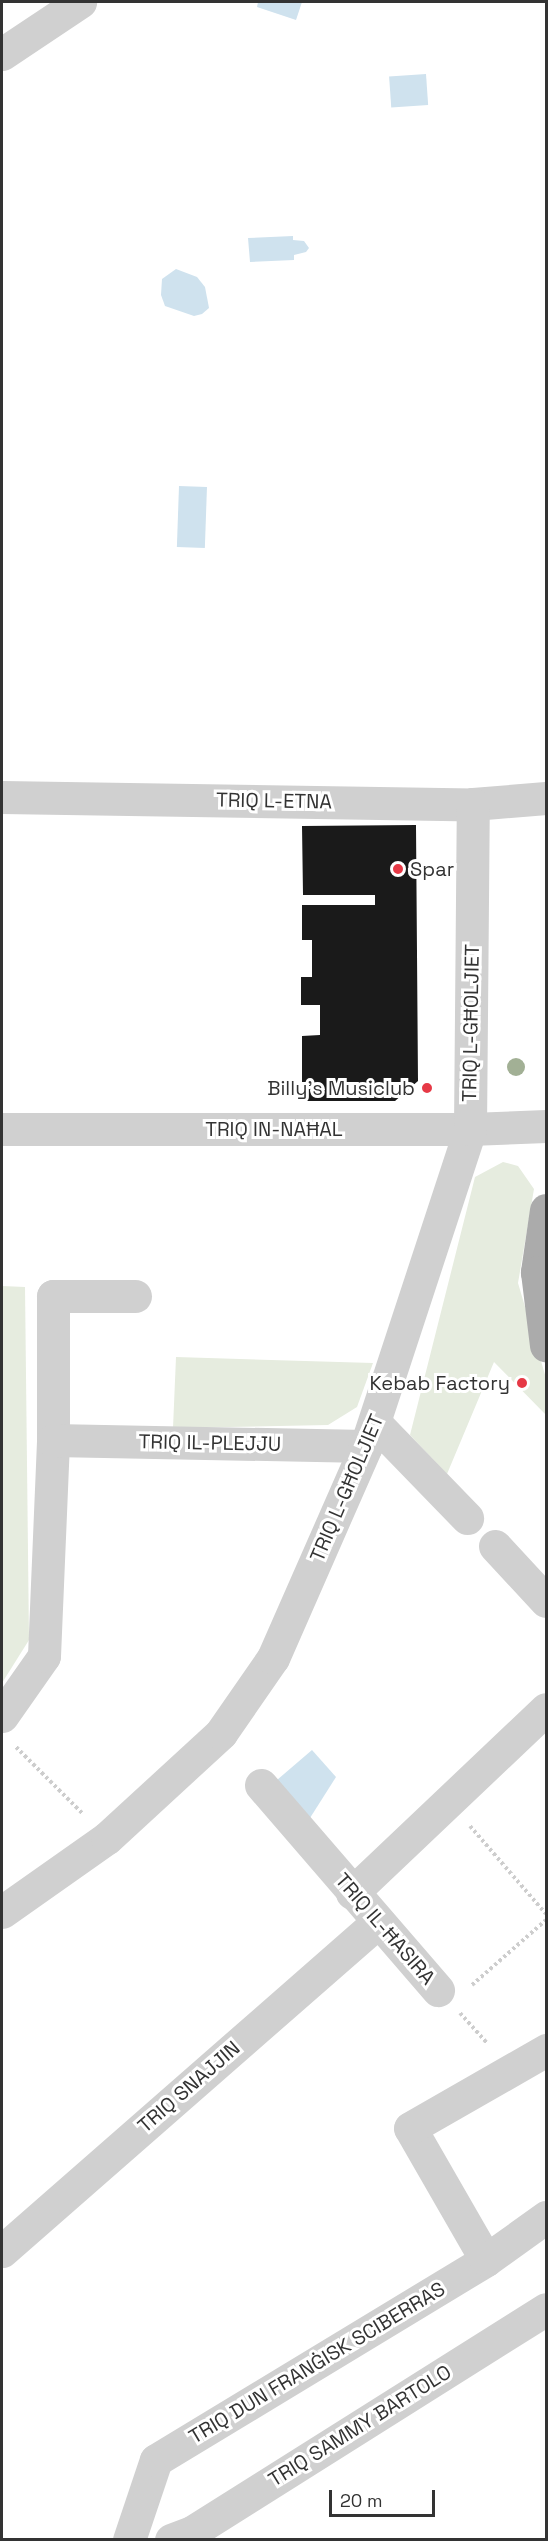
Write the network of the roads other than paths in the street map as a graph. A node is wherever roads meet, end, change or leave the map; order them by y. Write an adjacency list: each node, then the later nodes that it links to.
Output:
1 (80, 2): 2 (street)
2 (2, 54)
3 (2, 797): 5 (street, TRIQ L-ETNA)
4 (546, 798): 5 (street, TRIQ L-ETNA)
5 (473, 804): 8 (street, TRIQ L-GĦOLJIET)
6 (546, 1126): 8 (street, TRIQ IN-NAĦAL)
7 (2, 1129): 8 (street, TRIQ IN-NAĦAL)
8 (470, 1129): 12 (street, TRIQ L-GĦOLJIET)
9 (546, 1210): 11 (main road)
10 (135, 1296): 13 (street)
11 (546, 1345)
12 (371, 1435): 13 (street, TRIQ IL-PLEJJU); 14 (street); 21 (street, TRIQ L-GĦOLJIET)
13 (53, 1440): 18 (street)
14 (466, 1518)
15 (495, 1546): 16 (street)
16 (546, 1600)
17 (546, 1709): 20 (street)
18 (6, 1728)
19 (261, 1785): 20 (street, TRIQ IL-ĦASIRA)
20 (352, 1893): 22 (street, TRIQ IL-ĦASIRA)
21 (2, 1912)
22 (377, 1923): 23 (street, TRIQ IL-ĦASIRA); 26 (street, TRIQ SNAJJIN)
23 (451, 1991)
24 (546, 2050): 27 (street)
25 (546, 2217): 27 (street, TRIQ DUN FRANĠISK SCIBERRAS)
26 (2, 2251)
27 (486, 2260): 29 (street, TRIQ DUN FRANĠISK SCIBERRAS)
28 (546, 2309): 30 (street, TRIQ SAMMY BARTOLO)
29 (129, 2540)
30 (171, 2540)

